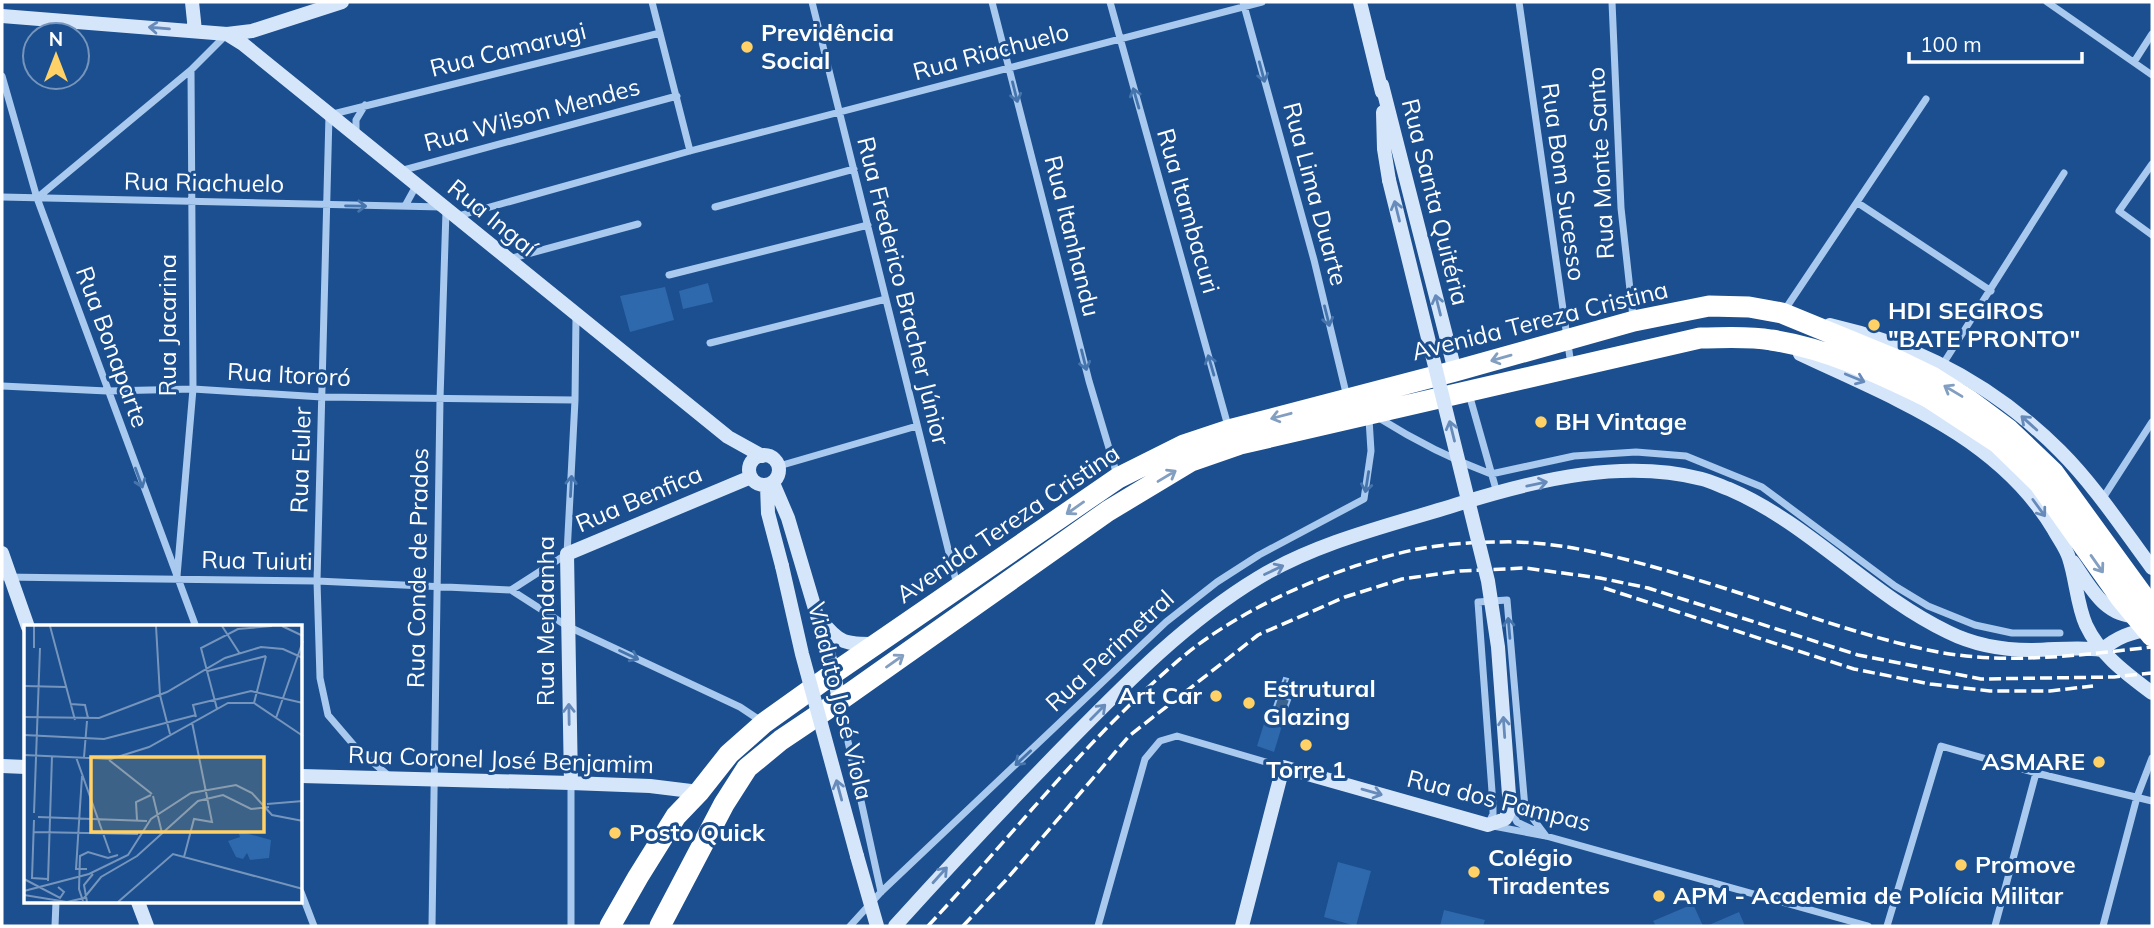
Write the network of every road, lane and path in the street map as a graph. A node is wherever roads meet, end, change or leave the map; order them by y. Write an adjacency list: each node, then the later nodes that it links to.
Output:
1 (192, 2): 14 (street)
2 (342, 2): 16 (street)
3 (652, 2): 15 (street)
4 (812, 2): 28 (street, Rua Frederico Bracher Júnior)
5 (992, 2): 20 (street, Rua Itanhandu)
6 (1110, 2): 18 (street, Rua Itambacuri)
7 (1262, 2): 12 (street, Rua Riachuelo)
8 (1360, 2): 24 (street, Rua Santa Quitéria)
9 (1519, 2): 55 (street, Rua Bom Sucesso)
10 (1612, 2): 54 (street, Rua Monte Santo)
11 (2047, 2): 19 (street)
12 (1243, 4): 18 (street, Rua Riachuelo); 66 (street, Rua Lima Duarte, one-way to 66)
13 (2, 16): 14 (street, one-way to 13)
14 (195, 31): 16 (street)
15 (660, 33): 25 (street); 27 (street, Rua Camarugi)
16 (227, 34): 21 (street); 29 (street, Rua Ingaí)
17 (2152, 34): 19 (street)
18 (1120, 38): 20 (street, Rua Riachuelo); 72 (street, Rua Itambacuri, one-way to 18)
19 (2134, 62): 22 (street)
20 (1009, 67): 28 (street, Rua Riachuelo); 78 (street, Rua Itanhandu, one-way to 78)
21 (191, 70): 38 (street); 39 (street, Rua Jacarina)
22 (2152, 75)
23 (2, 76): 38 (street, Rua Bonaparte)
24 (1382, 85): 60 (street, Rua Santa Quitéria, one-way to 24); 121 (street, Rua Santa Quitéria, one-way to 24, bridge)
25 (677, 96): 31 (street); 34 (street, Rua Wilson Mendes)
26 (1926, 99): 40 (street)
27 (366, 105): 29 (street, Rua Camarugi); 30 (street)
28 (838, 112): 31 (street, Rua Riachuelo); 33 (street, Rua Frederico Bracher Júnior)
29 (329, 115): 30 (street, Rua Ingaí); 41 (street, Rua Euler)
30 (358, 137): 34 (street, Rua Ingaí)
31 (690, 151): 44 (street)
32 (2152, 164): 47 (street)
33 (854, 169): 43 (street); 46 (street, Rua Frederico Bracher Júnior)
34 (399, 172): 36 (street, Rua Ingaí)
35 (2064, 173): 50 (street)
36 (416, 186): 42 (street); 44 (street, Rua Ingaí)
37 (2, 197): 38 (street, Rua Riachuelo)
38 (37, 198): 39 (street, Rua Riachuelo); 64 (street, Rua Bonaparte)
39 (190, 203): 41 (street, Rua Riachuelo); 62 (street, Rua Jacarina)
40 (1858, 203): 50 (street); 52 (street)
41 (326, 205): 42 (street, Rua Riachuelo, one-way to 42); 65 (street, Rua Euler)
42 (405, 206): 44 (street, Rua Riachuelo)
43 (715, 207)
44 (448, 212): 48 (street, Rua Ingaí); 67 (street, Rua Conde de Prados)
45 (638, 224): 48 (street)
46 (868, 225): 49 (street); 51 (street, Rua Frederico Bracher Júnior)
47 (2152, 235)
48 (515, 258): 53 (street, Rua Ingaí)
49 (669, 275)
50 (1990, 290): 58 (street)
51 (886, 299): 57 (street); 71 (street, Rua Frederico Bracher Júnior)
52 (1782, 313): 54 (highway, Avenida Tereza Cristina); 58 (street, Avenida Tereza Cristina); 94 (highway, Avenida Tereza Cristina, one-way to 52)
53 (576, 315): 68 (street, Rua Mendanha); 73 (street, Rua Ingaí)
54 (1633, 321): 55 (highway, Avenida Tereza Cristina)
55 (1566, 340): 59 (street, Rua Bom Sucesso); 60 (highway, Avenida Tereza Cristina, one-way to 60)
56 (1770, 340): 59 (highway, Avenida Tereza Cristina); 86 (street, Avenida Tereza Cristina, one-way to 86); 102 (highway, Avenida Tereza Cristina, one-way to 102, bridge)
57 (710, 343)
58 (1943, 364): 81 (street, Avenida Tereza Cristina, one-way to 58)
59 (1571, 366): 63 (highway, Avenida Tereza Cristina)
60 (1455, 371): 66 (highway, Avenida Tereza Cristina)
61 (2, 386): 64 (street, Rua Itororó)
62 (193, 389): 64 (street, Rua Itororó); 65 (street, Rua Itororó); 89 (street, Rua Jacarina)
63 (1468, 390): 69 (highway, Avenida Tereza Cristina); 77 (street)
64 (107, 391): 89 (street, Rua Bonaparte, one-way to 89)
65 (322, 397): 67 (street, Rua Itororó); 90 (street, Rua Euler)
66 (1347, 398): 72 (highway, Avenida Tereza Cristina, one-way to 72)
67 (440, 399): 68 (street, Rua Itororó); 91 (street, Rua Conde de Prados)
68 (575, 400): 85 (street, Rua Mendanha, one-way to 68)
69 (1370, 414): 77 (street); 107 (highway, Avenida Tereza Cristina, one-way to 69); 125 (street, Rua Perimetral, one-way to 125)
70 (2152, 422): 81 (street)
71 (917, 426): 75 (street); 93 (street, Rua Frederico Bracher Júnior)
72 (1229, 430): 78 (highway, Avenida Tereza Cristina)
73 (728, 437): 74 (street, Rua Ingaí); 76 (street, Rua Ingaí)
74 (762, 456): 75 (street); 76 (street)
75 (779, 466): 79 (street)
76 (751, 472): 79 (street); 85 (street, Rua Benfica)
77 (1491, 474): 80 (street); 101 (street)
78 (1118, 478): 93 (highway, Avenida Tereza Cristina, one-way to 93)
79 (770, 484): 95 (street); 125 (street, Viaduto José Viola, one-way to 79, bridge)
80 (1497, 493): 104 (street, one-way to 104); 137 (street, one-way to 80)
81 (2101, 501): 82 (street, Avenida Tereza Cristina)
82 (2124, 531): 84 (street); 87 (street, Avenida Tereza Cristina)
83 (2, 553): 88 (street)
84 (2152, 553)
85 (567, 554): 92 (street, Rua Benfica); 99 (street, Rua Mendanha)
86 (2068, 555): 96 (street); 104 (street, Avenida Tereza Cristina)
87 (2152, 568)
88 (6, 577): 89 (street, Rua Tuiuti); 97 (street)
89 (177, 579): 90 (street, Rua Tuiuti); 98 (street, Rua Bonaparte)
90 (317, 581): 91 (street, Rua Tuiuti); 115 (street, Rua Euler)
91 (437, 585): 92 (street, Rua Tuiuti); 116 (street, Rua Conde de Prados)
92 (511, 590): 99 (street)
93 (958, 590): 103 (highway, Avenida Tereza Cristina)
94 (2152, 608)
95 (816, 614): 103 (street); 105 (street)
96 (2152, 614)
97 (27, 625)
98 (195, 625)
99 (567, 626): 108 (street, one-way to 108); 117 (street, Rua Mendanha, one-way to 99)
100 (2152, 628): 104 (street)
101 (2060, 633)
102 (2152, 636)
103 (876, 644): 105 (highway, Avenida Tereza Cristina)
104 (2102, 650): 106 (street, Avenida Tereza Cristina)
105 (834, 673): 107 (street); 108 (highway, Avenida Tereza Cristina)
106 (2152, 693)
107 (839, 701): 125 (street); 134 (highway, Avenida Tereza Cristina)
108 (764, 723): 118 (highway, Avenida Tereza Cristina)
109 (2152, 758): 119 (street)
110 (2, 766): 111 (street)
111 (24, 767)
112 (1283, 767): 122 (street, Rua dos Pampas, one-way to 122); 138 (street, Rua dos Pampas); 139 (street)
113 (2036, 773): 119 (street); 141 (street); 142 (street)
114 (303, 776): 115 (street, Rua Coronel José Benjamim)
115 (392, 778): 116 (street, Rua Coronel José Benjamim)
116 (433, 780): 117 (street, Rua Coronel José Benjamim); 131 (street, Rua Conde de Prados)
117 (571, 783): 118 (street, Rua Coronel José Benjamim); 132 (street, Rua Mendanha)
118 (699, 792): 133 (highway, Avenida Tereza Cristina)
119 (2137, 797): 120 (street); 143 (street)
120 (2152, 801)
121 (1509, 802): 122 (street); 123 (street)
122 (1488, 825): 123 (street, Rua dos Pampas); 123 (street, one-way to 122)
123 (1546, 836): 140 (street, Rua dos Pampas)
124 (303, 897): 130 (street)
125 (876, 897): 135 (street, Rua Perimetral); 136 (street, Viaduto José Viola)
126 (56, 904): 128 (street)
127 (139, 904): 129 (street)
128 (55, 926)
129 (147, 926)
130 (314, 926)
131 (432, 926)
132 (571, 926)
133 (610, 926)
134 (660, 926)
135 (849, 926)
136 (877, 926)
137 (895, 926)
138 (1098, 926)
139 (1242, 926)
140 (1868, 926)
141 (1887, 926)
142 (1994, 926)
143 (2103, 926)

